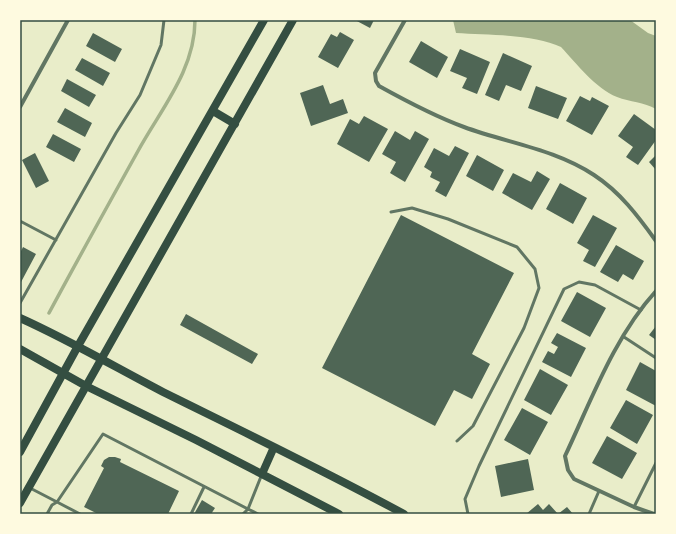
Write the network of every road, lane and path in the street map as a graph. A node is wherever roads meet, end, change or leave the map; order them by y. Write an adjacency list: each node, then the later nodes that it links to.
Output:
1 (68, 20): 6 (street)
2 (164, 20): 11 (lane)
3 (264, 20): 7 (main road)
4 (293, 20): 8 (main road)
5 (405, 20): 12 (street)
6 (20, 107)
7 (213, 111): 8 (main road); 18 (main road)
8 (235, 124): 20 (main road)
9 (391, 212): 24 (lane)
10 (20, 221): 11 (lane)
11 (56, 240): 14 (lane)
12 (656, 241)
13 (656, 291): 15 (street)
14 (20, 303)
15 (642, 310): 17 (street); 43 (lane)
16 (20, 318): 18 (main road)
17 (624, 337): 21 (lane); 31 (street)
18 (78, 346): 20 (main road); 22 (main road)
19 (20, 349): 22 (main road)
20 (101, 358): 23 (main road); 25 (main road)
21 (656, 358)
22 (64, 372): 23 (main road); 26 (main road)
23 (86, 386): 28 (main road); 30 (main road)
24 (457, 441)
25 (274, 447): 28 (main road); 42 (main road)
26 (20, 452)
27 (656, 463): 34 (lane)
28 (262, 474): 35 (lane); 41 (main road)
29 (204, 486): 32 (lane); 35 (lane); 38 (lane)
30 (28, 488): 32 (lane); 33 (main road)
31 (599, 491): 34 (street); 44 (lane)
32 (57, 502): 36 (lane); 37 (lane)
33 (20, 503)
34 (634, 508): 45 (street)
35 (248, 509): 39 (lane); 40 (lane)
36 (47, 514)
37 (80, 514)
38 (190, 514)
39 (243, 514)
40 (258, 514)
41 (339, 514)
42 (404, 514)
43 (468, 514)
44 (589, 514)
45 (654, 514)

